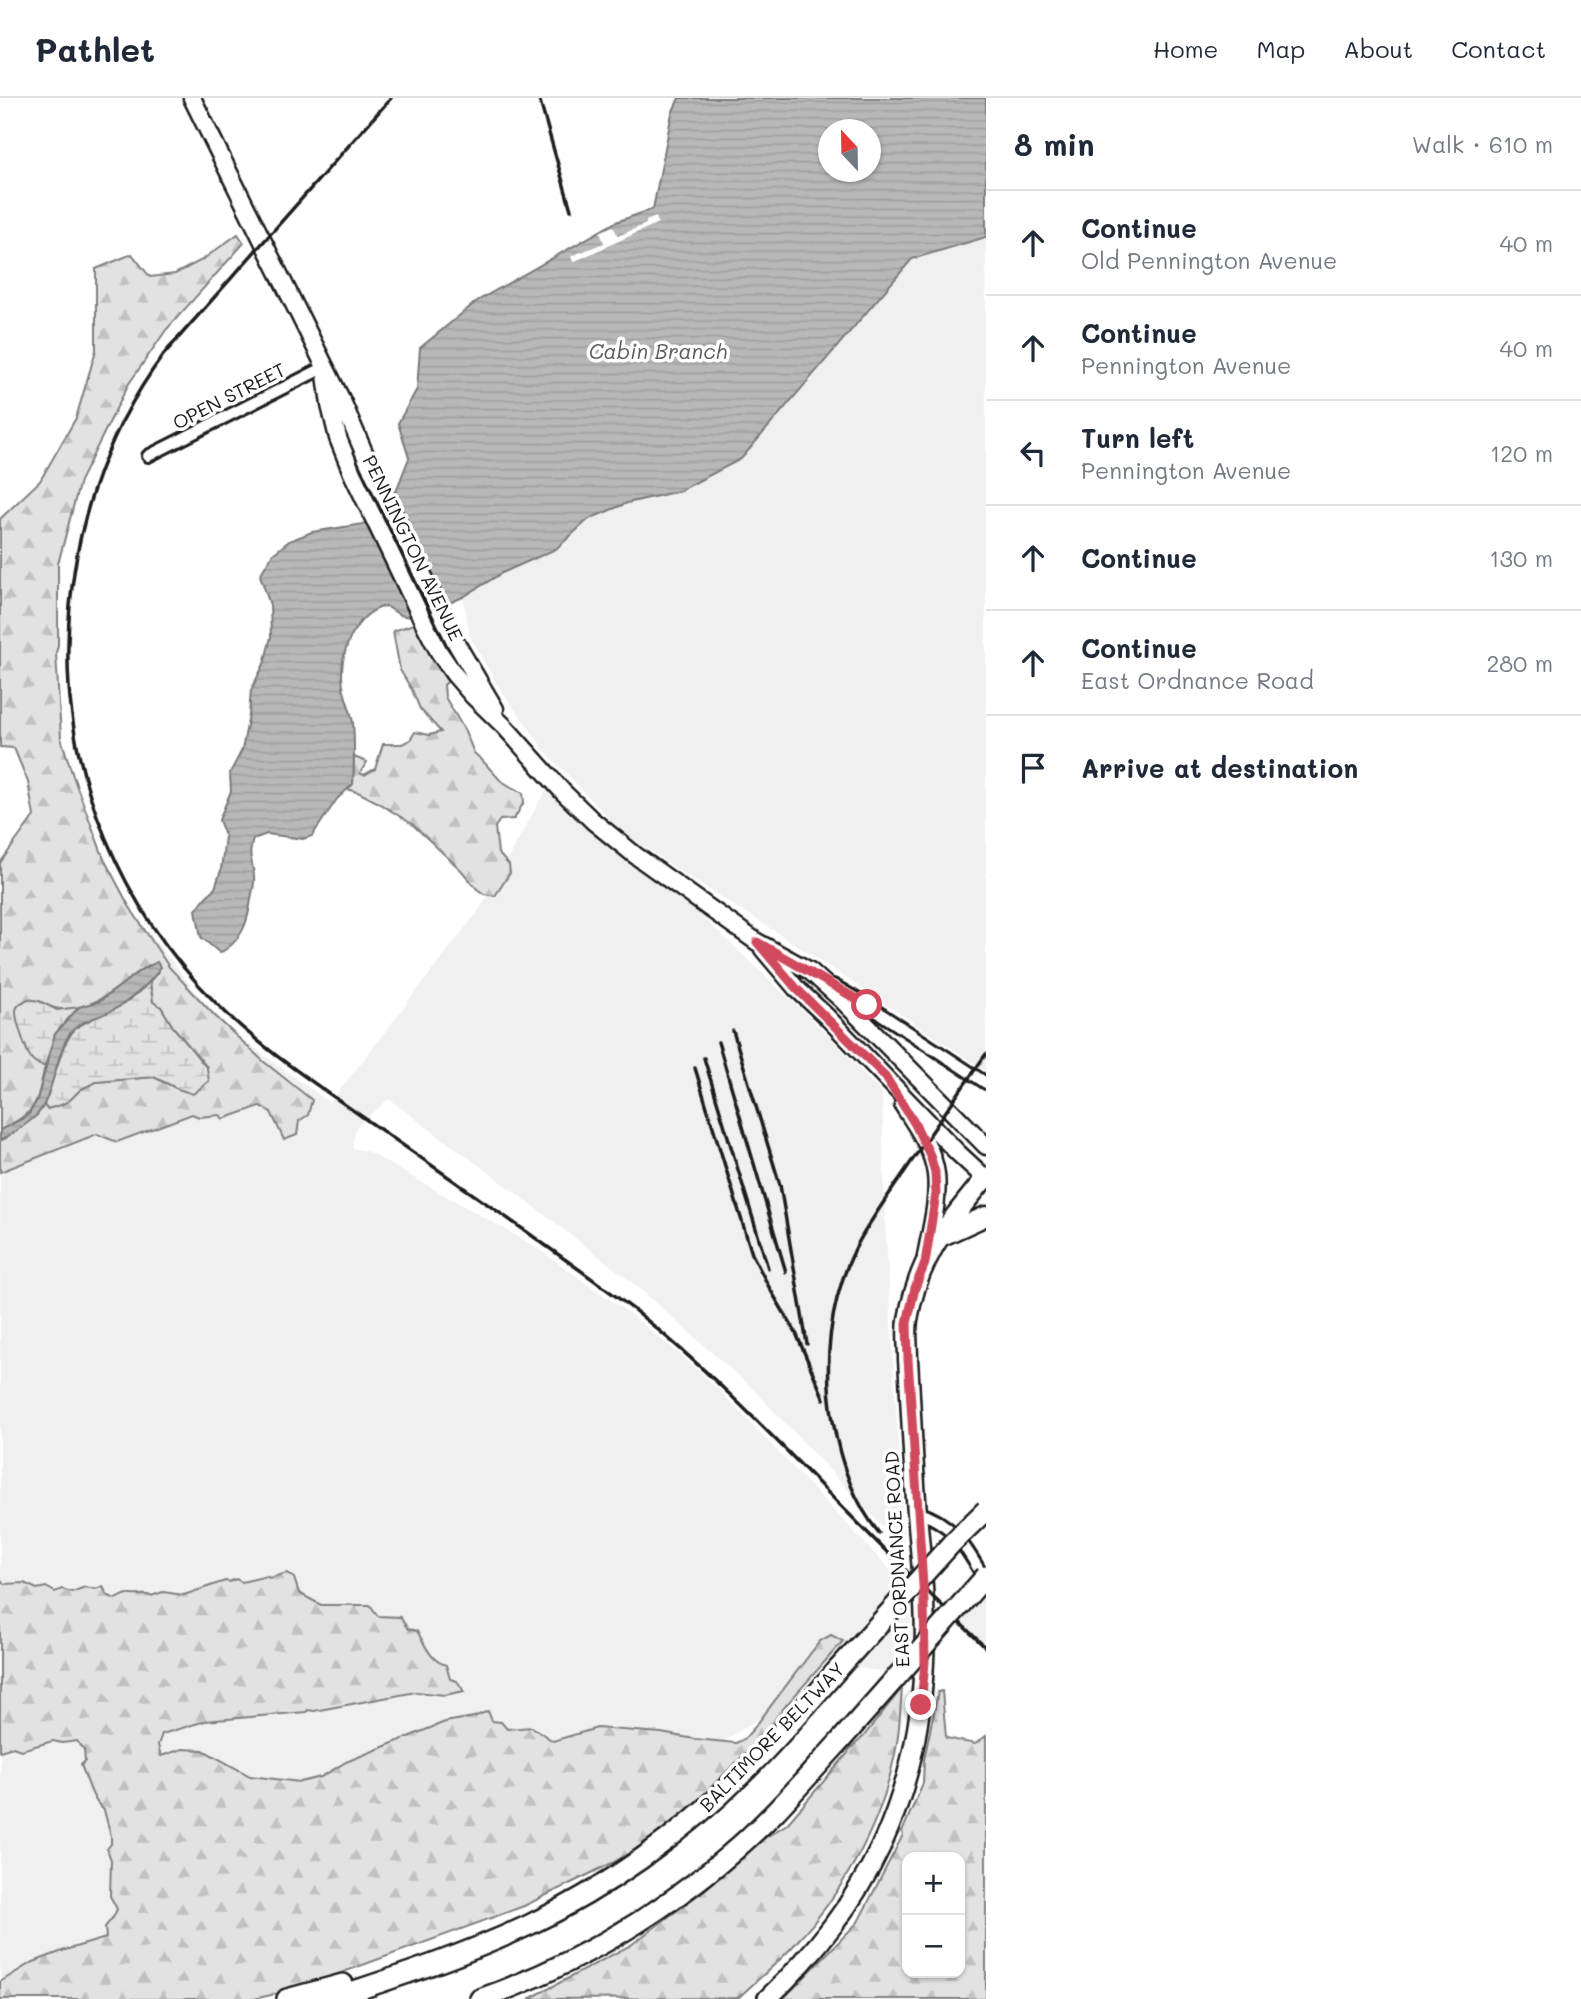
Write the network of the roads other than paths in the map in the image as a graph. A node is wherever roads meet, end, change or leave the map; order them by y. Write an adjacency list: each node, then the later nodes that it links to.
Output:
1 (192, 98): 2 (main road, PENNINGTON AVENUE)
2 (325, 367): 3 (street, OPEN STREET); 4 (main road, PENNINGTON AVENUE); 4 (main road, PENNINGTON AVENUE)
3 (148, 456)
4 (505, 727): 5 (main road, PENNINGTON AVENUE)
5 (757, 942): 6 (main road, PENNINGTON AVENUE); 7 (main road, PENNINGTON AVENUE)
6 (810, 971): 8 (street); 9 (main road, PENNINGTON AVENUE)
7 (885, 1076): 10 (main road, PENNINGTON AVENUE); 13 (main road)
8 (986, 1083)
9 (986, 1146)
10 (986, 1178): 12 (main road, EAST ORDNANCE ROAD)
11 (986, 1216): 12 (main road)
12 (937, 1239): 13 (main road, EAST ORDNANCE ROAD)
13 (925, 1263): 15 (main road, EAST ORDNANCE ROAD)
14 (986, 1510): 17 (highway, BALTIMORE BELTWAY, bridge)
15 (917, 1512): 16 (street); 23 (main road, EAST ORDNANCE ROAD)
16 (986, 1578): 18 (highway, bridge)
17 (531, 1924): 19 (highway); 20 (highway, BALTIMORE BELTWAY)
18 (558, 1967): 21 (highway); 22 (highway)
19 (287, 1999)
20 (330, 1999)
21 (480, 1999)
22 (490, 1999)
23 (767, 1999)

